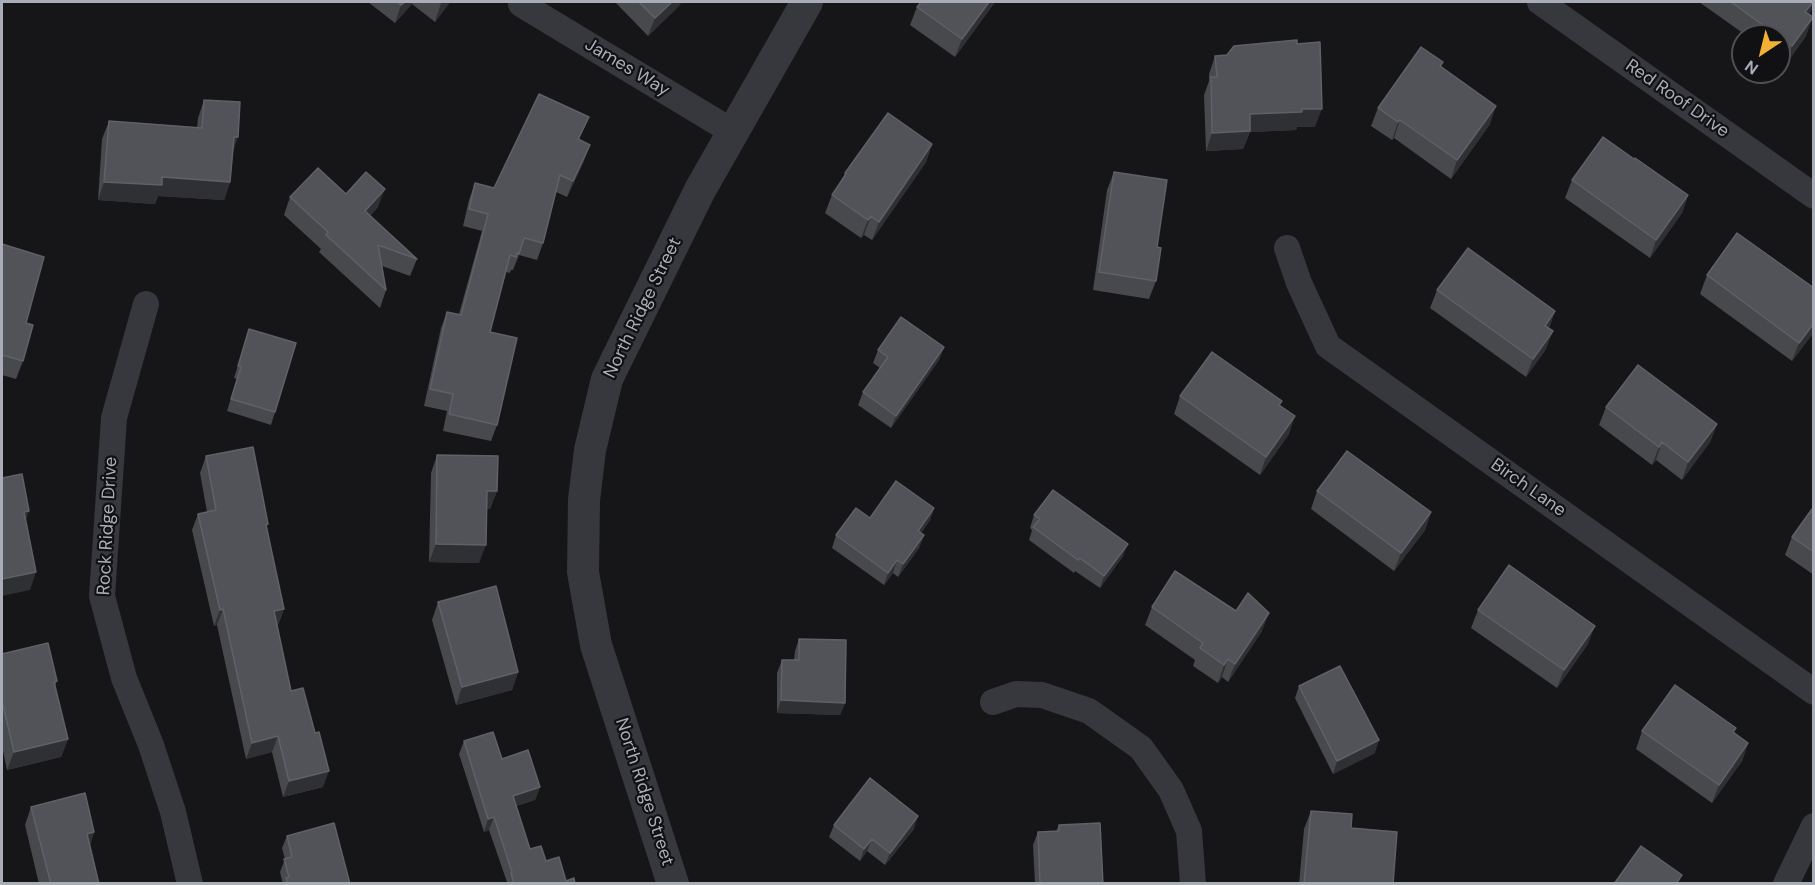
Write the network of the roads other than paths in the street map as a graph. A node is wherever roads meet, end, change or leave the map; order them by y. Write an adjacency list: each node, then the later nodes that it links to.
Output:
1 (807, 2): 4 (street, North Ridge Street)
2 (1540, 2): 5 (street, Red Roof Drive)
3 (521, 4): 4 (street, James Way)
4 (733, 132): 12 (street, North Ridge Street)
5 (1814, 196)
6 (1287, 248): 8 (street, Birch Lane)
7 (146, 304): 11 (street, Rock Ridge Drive)
8 (1814, 692)
9 (993, 702): 13 (street)
10 (1814, 826): 14 (street)
11 (190, 884)
12 (673, 884)
13 (1192, 884)
14 (1786, 884)

